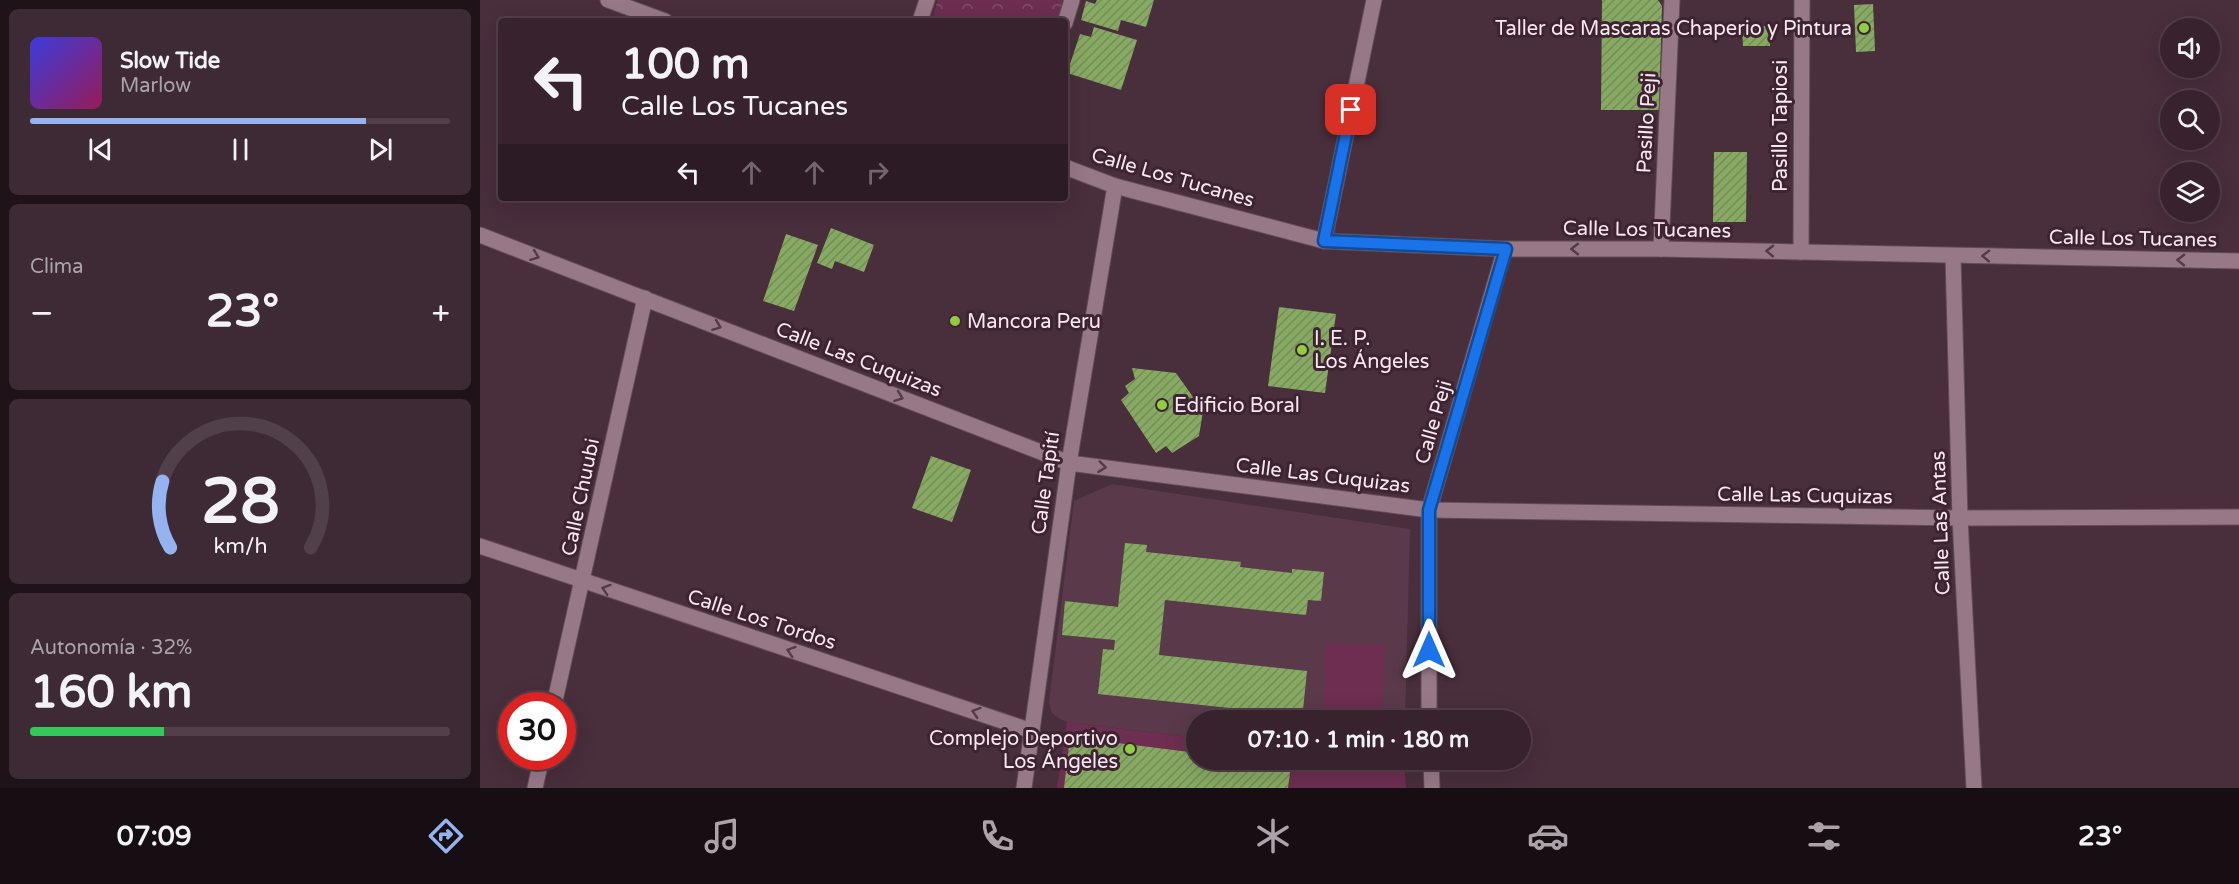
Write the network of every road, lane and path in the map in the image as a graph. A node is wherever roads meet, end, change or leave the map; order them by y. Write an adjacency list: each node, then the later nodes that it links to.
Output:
1 (608, 0): 7 (street)
2 (927, 0): 8 (street)
3 (1072, 0): 9 (street)
4 (1374, 0): 13 (street)
5 (1672, 0): 15 (street, Pasillo Peji)
6 (1802, 0): 16 (street, Pasillo Tapiosi)
7 (657, 18)
8 (921, 18)
9 (1067, 18)
10 (1068, 168): 11 (street, Calle Los Tucanes)
11 (1115, 186): 13 (street, Calle Los Tucanes); 20 (street, Calle Tapití)
12 (480, 235): 19 (street, Calle Las Cuquizas, one-way to 19)
13 (1324, 241): 14 (street, Calle Los Tucanes)
14 (1506, 249): 15 (street, Calle Los Tucanes, one-way to 14); 21 (street, Calle Peji)
15 (1661, 249): 16 (street, Calle Los Tucanes, one-way to 15)
16 (1801, 252): 17 (street, Calle Los Tucanes)
17 (1953, 256): 18 (street, Calle Los Tucanes, one-way to 17); 23 (street, Calle Las Antas)
18 (2239, 261)
19 (645, 298): 20 (street, Calle Las Cuquizas, one-way to 20); 25 (street, Calle Chuubi)
20 (1069, 463): 21 (street, Calle Las Cuquizas, one-way to 21); 28 (street, Calle Tapití)
21 (1429, 510): 23 (street, Calle Las Cuquizas); 27 (street, Calle Peji)
22 (2239, 517): 23 (street, Calle Las Cuquizas)
23 (1960, 518): 34 (street, Calle Las Antas)
24 (480, 546): 25 (street, Calle Los Tordos)
25 (583, 582): 26 (street, Calle Chuubi); 28 (street, Calle Los Tordos, one-way to 25)
26 (557, 692)
27 (1429, 710)
28 (1032, 731): 32 (street, Calle Tapití)
29 (539, 770): 31 (street)
30 (1431, 770): 33 (street)
31 (535, 788)
32 (1024, 788)
33 (1432, 788)
34 (1974, 788)

